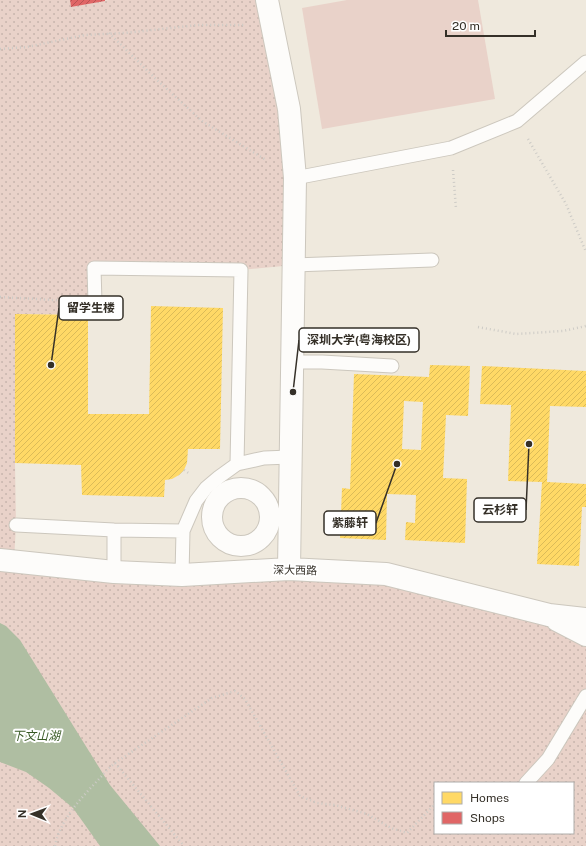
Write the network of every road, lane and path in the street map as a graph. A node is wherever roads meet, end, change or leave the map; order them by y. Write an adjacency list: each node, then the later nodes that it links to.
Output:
1 (267, 0): 2 (street)
2 (272, 25): 3 (path); 8 (street)
3 (109, 33): 4 (path); 8 (path)
4 (0, 49)
5 (586, 62): 6 (lane)
6 (517, 121): 7 (lane); 10 (path)
7 (451, 148): 8 (lane); 9 (path)
8 (295, 178): 12 (street)
9 (456, 209)
10 (586, 252)
11 (432, 260): 12 (lane)
12 (294, 265): 17 (street)
13 (0, 297): 14 (path)
14 (95, 303): 20 (lane)
15 (586, 326): 16 (path)
16 (478, 327)
17 (292, 362): 18 (lane); 19 (street)
18 (392, 366)
19 (290, 457): 20 (lane); 25 (street)
20 (237, 464): 23 (lane)
21 (16, 525): 22 (lane)
22 (114, 530): 23 (lane); 26 (lane)
23 (183, 531): 27 (lane)
24 (0, 560): 26 (street, 深大西路)
25 (288, 569): 27 (street, 深大西路); 28 (street, 深大西路)
26 (114, 572): 27 (street, 深大西路)
27 (182, 575)
28 (549, 615): 29 (street, 深大西路); 30 (street)
29 (586, 618)
30 (586, 635)
31 (586, 696): 33 (lane)
32 (115, 763): 34 (path); 35 (path); 36 (path)
33 (527, 782)
34 (434, 805)
35 (56, 846)
36 (184, 846)

